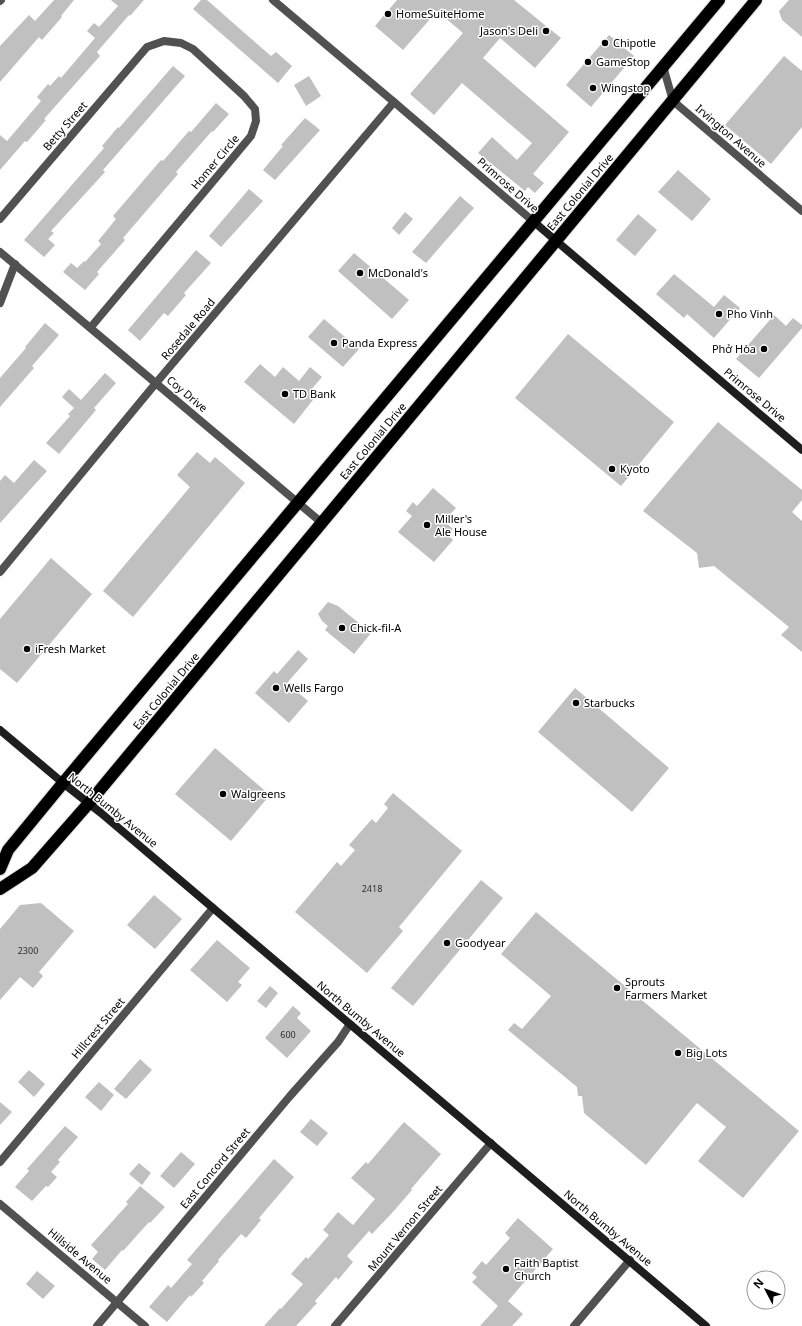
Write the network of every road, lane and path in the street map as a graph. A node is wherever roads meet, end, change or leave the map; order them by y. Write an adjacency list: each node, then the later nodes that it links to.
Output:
1 (272, 0): 7 (street, Primrose Drive)
2 (719, 0): 5 (highway, East Colonial Drive)
3 (756, 0): 6 (highway, East Colonial Drive)
4 (147, 48): 9 (street, Betty Street); 15 (street, Homer Circle)
5 (663, 66): 6 (street); 10 (highway, East Colonial Drive)
6 (673, 101): 8 (street, Irvington Avenue); 11 (highway, East Colonial Drive)
7 (394, 102): 10 (street, Primrose Drive); 16 (street, Rosedale Road)
8 (802, 211)
9 (0, 218)
10 (534, 222): 11 (street, Primrose Drive); 18 (highway, East Colonial Drive)
11 (556, 241): 17 (street, Primrose Drive); 19 (highway, East Colonial Drive)
12 (0, 252): 13 (street, Coy Drive)
13 (15, 264): 14 (street); 15 (street, Coy Drive)
14 (0, 303)
15 (91, 327): 16 (street, Coy Drive)
16 (156, 383): 18 (street, Coy Drive); 20 (street, Rosedale Road)
17 (802, 450)
18 (298, 503): 19 (street, Coy Drive); 22 (highway, East Colonial Drive)
19 (322, 523): 23 (highway, East Colonial Drive)
20 (0, 572)
21 (0, 730): 22 (street, North Bumby Avenue)
22 (63, 783): 23 (street, North Bumby Avenue); 24 (highway, East Colonial Drive)
23 (90, 803): 25 (highway, East Colonial Drive); 26 (street, North Bumby Avenue)
24 (0, 869)
25 (0, 889)
26 (213, 908): 27 (street, North Bumby Avenue); 29 (street, Hillcrest Street)
27 (350, 1024): 28 (street, North Bumby Avenue); 32 (street, East Concord Street)
28 (491, 1144): 31 (street, North Bumby Avenue); 35 (street, Mount Vernon Street)
29 (0, 1162)
30 (0, 1204): 32 (street, Hillside Avenue)
31 (630, 1260): 36 (street); 37 (street, North Bumby Avenue)
32 (117, 1302): 33 (street, East Concord Street); 34 (street, Hillside Avenue)
33 (97, 1326)
34 (145, 1326)
35 (335, 1326)
36 (574, 1326)
37 (705, 1326)

